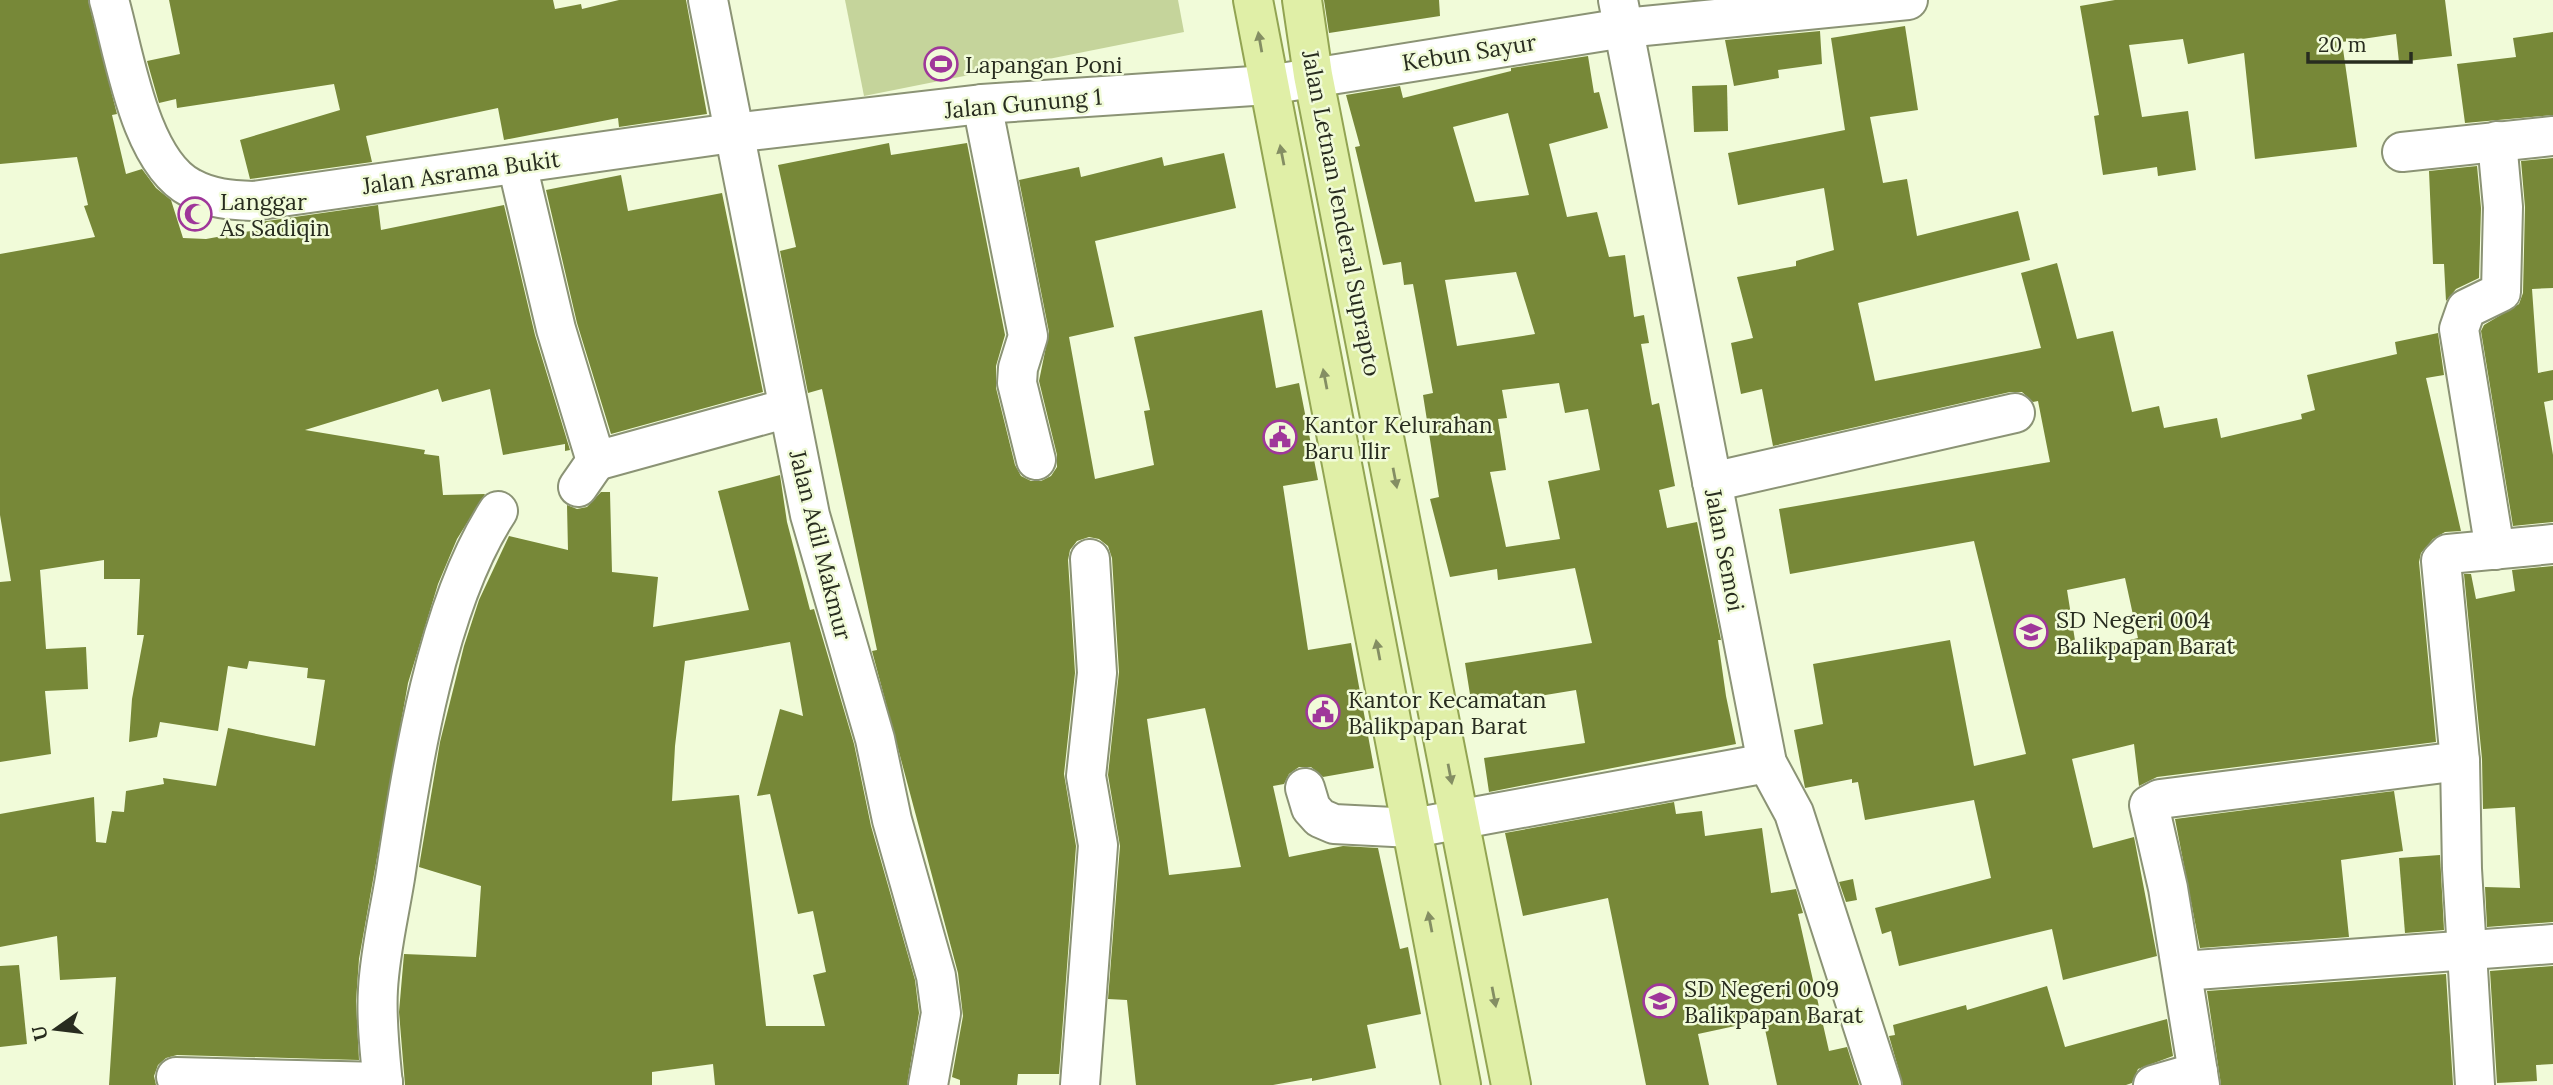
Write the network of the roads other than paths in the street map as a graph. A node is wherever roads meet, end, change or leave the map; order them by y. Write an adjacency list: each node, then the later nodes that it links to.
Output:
1 (109, 0): 14 (street, Jalan Asrama Bukit)
2 (708, 0): 10 (street, Jalan Adil Makmur)
3 (1253, 0): 8 (main road, Jalan Letnan Jenderal Suprapto, one-way to 3)
4 (1302, 0): 7 (main road, Jalan Letnan Jenderal Suprapto)
5 (1908, 0): 6 (street, Kebun Sayur)
6 (1621, 14): 7 (street, Kebun Sayur); 18 (street, Jalan Semoi)
7 (1313, 75): 8 (street, Jalan Gunung 1); 26 (main road, Jalan Letnan Jenderal Suprapto, one-way to 26)
8 (1268, 85): 9 (street, Jalan Gunung 1); 27 (main road, Jalan Letnan Jenderal Suprapto, one-way to 8)
9 (982, 104): 10 (street, Jalan Gunung 1); 17 (street)
10 (732, 133): 14 (street, Jalan Asrama Bukit); 15 (street, Jalan Adil Makmur)
11 (2553, 136): 12 (street)
12 (2497, 141): 13 (street); 21 (street)
13 (2402, 152)
14 (517, 164): 15 (street)
15 (788, 408): 34 (street, Jalan Adil Makmur)
16 (2015, 413): 18 (street)
17 (1036, 460)
18 (1712, 482): 24 (street, Jalan Semoi)
19 (498, 511): 33 (street)
20 (2553, 544): 21 (street)
21 (2495, 550): 23 (street)
22 (1090, 558): 35 (street)
23 (2460, 761): 29 (street); 30 (street)
24 (1766, 763): 26 (street); 38 (street, Jalan Semoi)
25 (1305, 788): 27 (street)
26 (1459, 821): 27 (street); 37 (main road, Jalan Letnan Jenderal Suprapto, one-way to 37)
27 (1413, 828): 36 (main road, Jalan Letnan Jenderal Suprapto, one-way to 27)
28 (2553, 944): 29 (street)
29 (2467, 950): 30 (street); 40 (street)
30 (2182, 971): 32 (street)
31 (176, 1077): 33 (street)
32 (2199, 1078): 39 (street)
33 (383, 1083)
34 (928, 1085)
35 (1080, 1085)
36 (1461, 1085)
37 (1511, 1085)
38 (1882, 1085)
39 (2153, 1085)
40 (2475, 1085)

